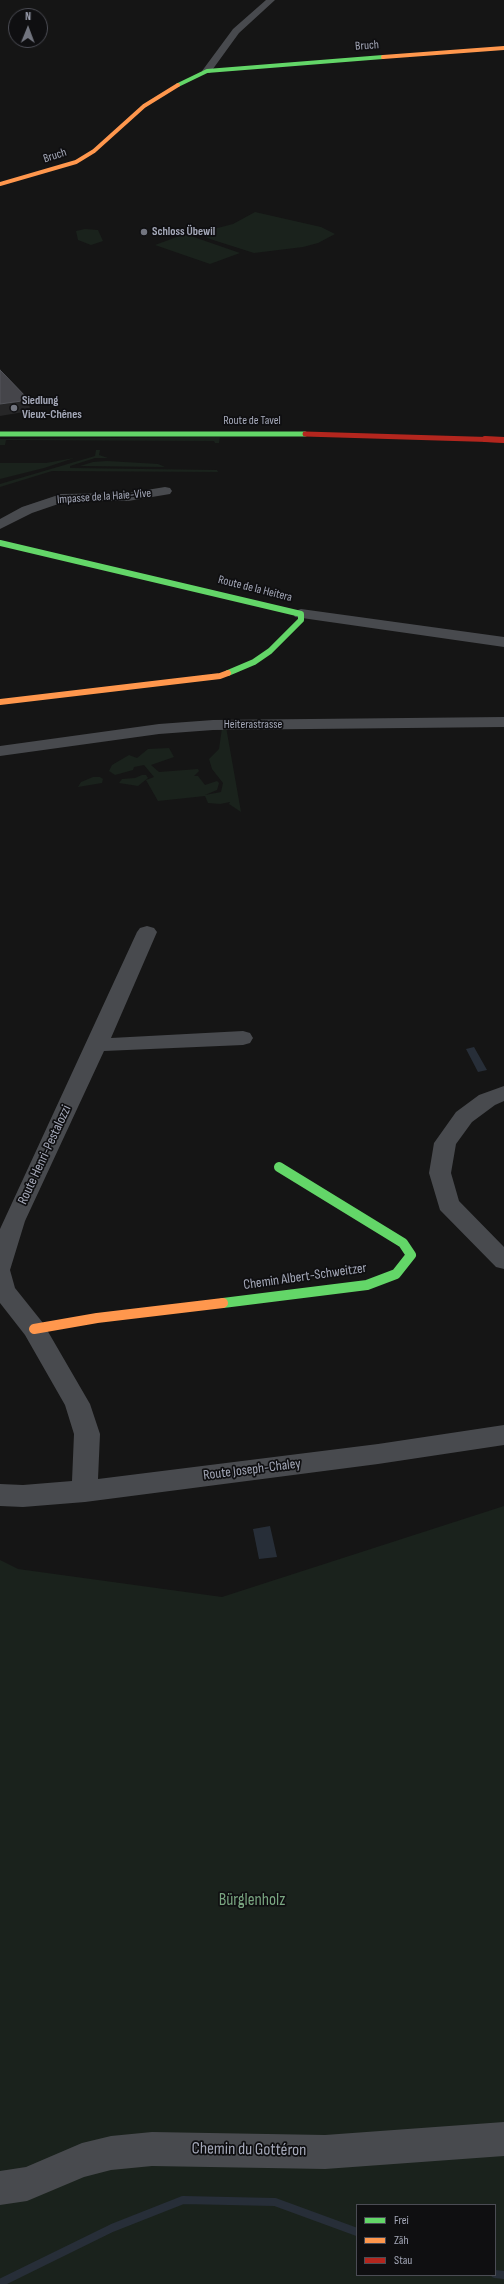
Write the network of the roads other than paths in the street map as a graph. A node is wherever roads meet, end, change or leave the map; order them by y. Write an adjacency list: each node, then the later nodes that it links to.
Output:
1 (271, 0): 3 (street)
2 (504, 48): 4 (street, Bruch)
3 (210, 68): 4 (street, Bruch); 5 (street, Bruch)
4 (233, 68)
5 (0, 184)
6 (0, 434): 7 (street, Route de Tavel)
7 (504, 440)
8 (165, 491): 9 (street, Impasse de la Haie-Vive)
9 (0, 525)
10 (0, 543): 11 (street, Route de la Heitera)
11 (301, 614): 12 (street); 13 (street, Route de la Heitera)
12 (504, 642)
13 (0, 702)
14 (504, 722): 15 (street, Heiterastrasse)
15 (2, 750)
16 (146, 932): 18 (street, Route Henri-Pestalozzi)
17 (243, 1038): 18 (street)
18 (97, 1045): 22 (street, Route Henri-Pestalozzi)
19 (504, 1093): 21 (street)
20 (279, 1167): 24 (street, Chemin Albert-Schweitzer)
21 (500, 1252)
22 (0, 1268)
23 (0, 1273): 24 (street)
24 (34, 1329): 26 (street)
25 (504, 1435): 26 (street, Route Joseph-Chaley)
26 (85, 1491): 27 (street, Route Joseph-Chaley)
27 (0, 1495)
28 (504, 2139): 29 (street, Chemin du Gottéron)
29 (0, 2188)

